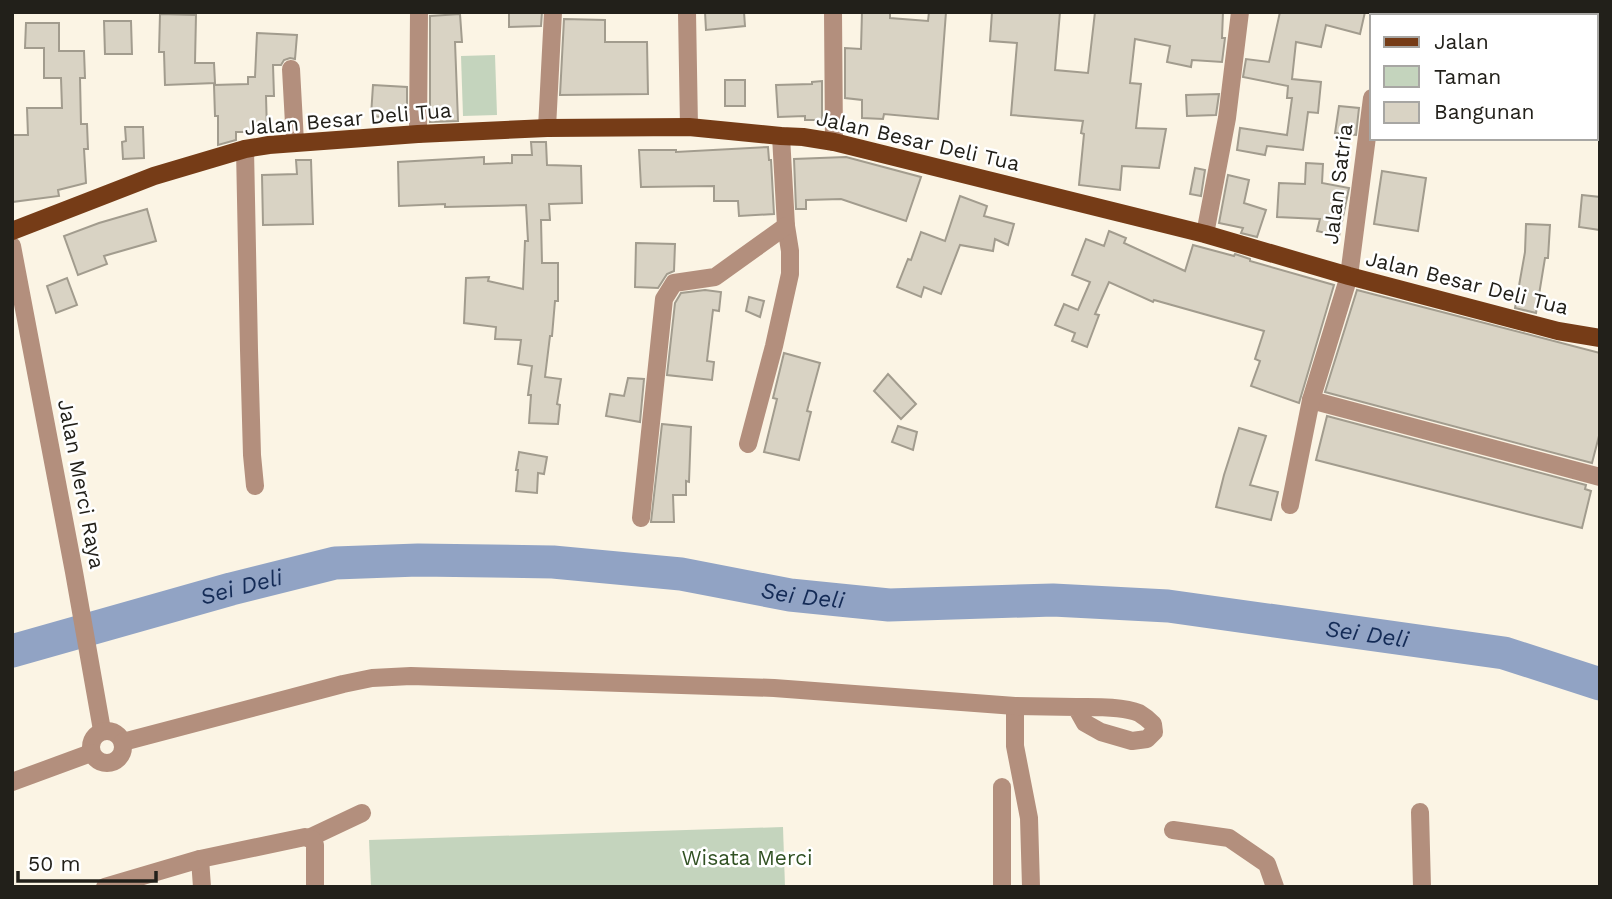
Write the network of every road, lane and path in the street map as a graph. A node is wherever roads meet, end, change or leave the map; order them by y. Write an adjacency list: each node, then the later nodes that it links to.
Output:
1 (419, 12): 10 (street)
2 (553, 12): 9 (street)
3 (687, 12): 8 (street)
4 (833, 12): 13 (street)
5 (1240, 12): 17 (street)
6 (291, 69): 12 (street)
7 (1370, 113): 19 (street, Jalan Satria)
8 (689, 127): 9 (main road, Jalan Besar Deli Tua); 11 (main road, Jalan Besar Deli Tua)
9 (547, 128): 10 (main road, Jalan Besar Deli Tua)
10 (418, 134): 12 (main road, Jalan Besar Deli Tua)
11 (781, 136): 13 (main road, Jalan Besar Deli Tua); 15 (street)
12 (295, 142): 14 (main road, Jalan Besar Deli Tua)
13 (834, 142): 17 (main road, Jalan Besar Deli Tua)
14 (245, 149): 16 (main road, Jalan Besar Deli Tua); 24 (street)
15 (786, 226): 22 (street); 26 (street)
16 (12, 231)
17 (1205, 234): 19 (main road, Jalan Besar Deli Tua)
18 (12, 246): 29 (street, Jalan Merci Raya)
19 (1349, 276): 20 (main road, Jalan Besar Deli Tua); 21 (street, Jalan Satria)
20 (1600, 338)
21 (1311, 400): 23 (street); 25 (street, Jalan Satria)
22 (748, 444)
23 (1600, 477)
24 (255, 486)
25 (1290, 505)
26 (641, 518)
27 (1015, 706): 28 (street); 30 (street); 39 (street)
28 (1076, 707)
29 (102, 730): 30 (street); 31 (street)
30 (123, 742): 31 (street)
31 (92, 753): 32 (street)
32 (12, 782)
33 (1002, 787): 38 (street)
34 (1420, 812): 47 (street)
35 (362, 813): 37 (street)
36 (1173, 830): 46 (street)
37 (309, 838): 40 (street); 43 (street)
38 (1002, 840): 39 (street); 44 (street)
39 (1030, 840): 45 (street)
40 (200, 859): 41 (street); 42 (street)
41 (105, 887)
42 (202, 887)
43 (315, 887)
44 (1002, 887)
45 (1031, 887)
46 (1275, 887)
47 (1422, 887)

